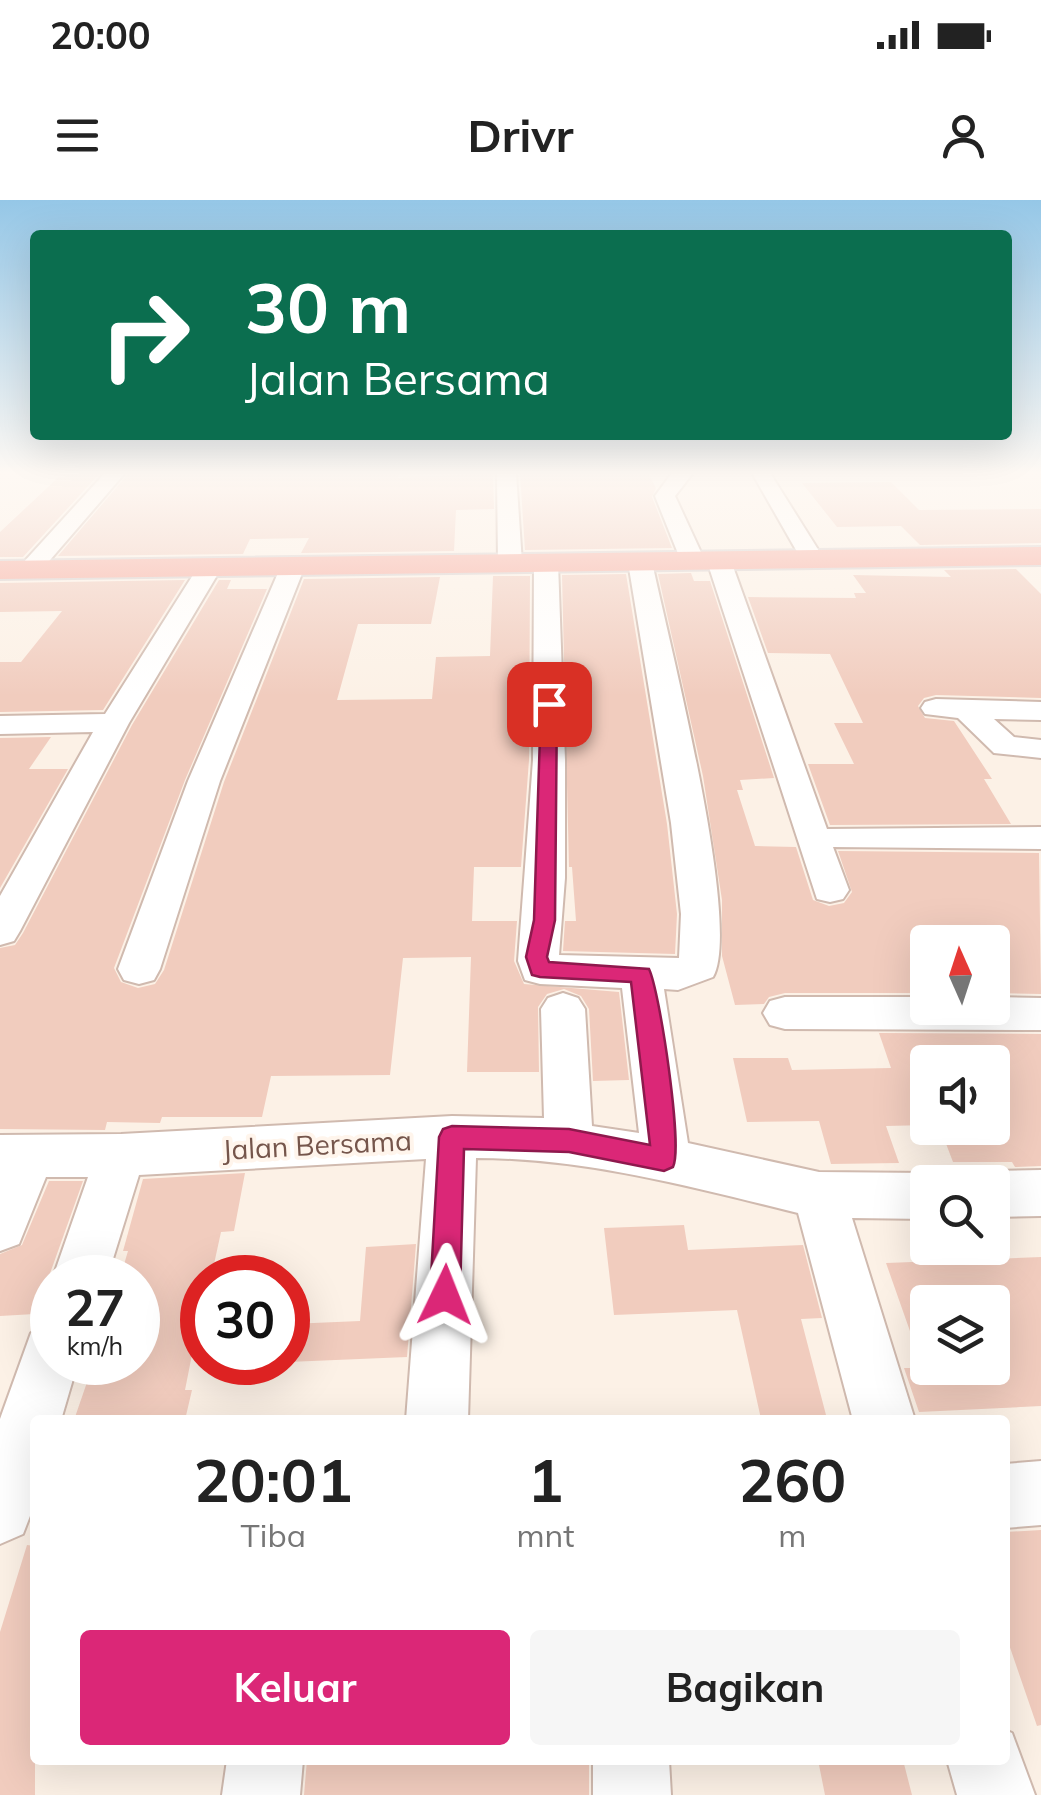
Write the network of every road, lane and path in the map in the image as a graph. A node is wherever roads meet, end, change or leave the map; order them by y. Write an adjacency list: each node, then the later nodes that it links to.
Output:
1 (38, 547): 14 (street)
2 (509, 547): 11 (street)
3 (698, 547): 7 (street)
4 (701, 547): 7 (street)
5 (805, 547): 8 (street)
6 (1041, 556): 8 (highway)
7 (706, 559): 8 (highway); 9 (highway); 21 (street)
8 (812, 559)
9 (640, 562): 10 (highway); 24 (street)
10 (546, 563): 11 (highway); 24 (street)
11 (510, 564): 12 (highway)
12 (293, 566): 13 (highway); 23 (street)
13 (210, 568): 14 (highway); 16 (street)
14 (15, 570)
15 (1041, 711): 18 (street)
16 (114, 722): 17 (street); 22 (street)
17 (0, 725)
18 (1041, 749)
19 (838, 837): 20 (street)
20 (1041, 838)
21 (830, 890)
22 (0, 931)
23 (139, 969)
24 (641, 974): 32 (street)
25 (563, 1008): 29 (street)
26 (785, 1013): 27 (street)
27 (1041, 1014)
28 (452, 1137): 29 (street, Jalan Bersama); 30 (street, Jalan Bersama); 41 (street)
29 (569, 1140): 32 (street, Jalan Bersama)
30 (122, 1155): 31 (street, Jalan Bersama); 38 (street)
31 (15, 1156): 37 (street)
32 (664, 1159): 35 (street, Jalan Bersama)
33 (1041, 1193): 34 (street)
34 (1010, 1194)
35 (819, 1195): 36 (street, Jalan Bersama); 42 (street)
36 (910, 1196)
37 (0, 1228)
38 (87, 1255)
39 (42, 1385): 40 (street)
40 (32, 1415)
41 (437, 1415)
42 (883, 1415)
43 (30, 1420): 46 (street)
44 (1041, 1493): 45 (street)
45 (1010, 1496)
46 (0, 1511)
47 (264, 1765): 50 (street)
48 (630, 1765): 51 (street)
49 (987, 1765): 52 (street)
50 (261, 1795)
51 (632, 1795)
52 (996, 1795)

